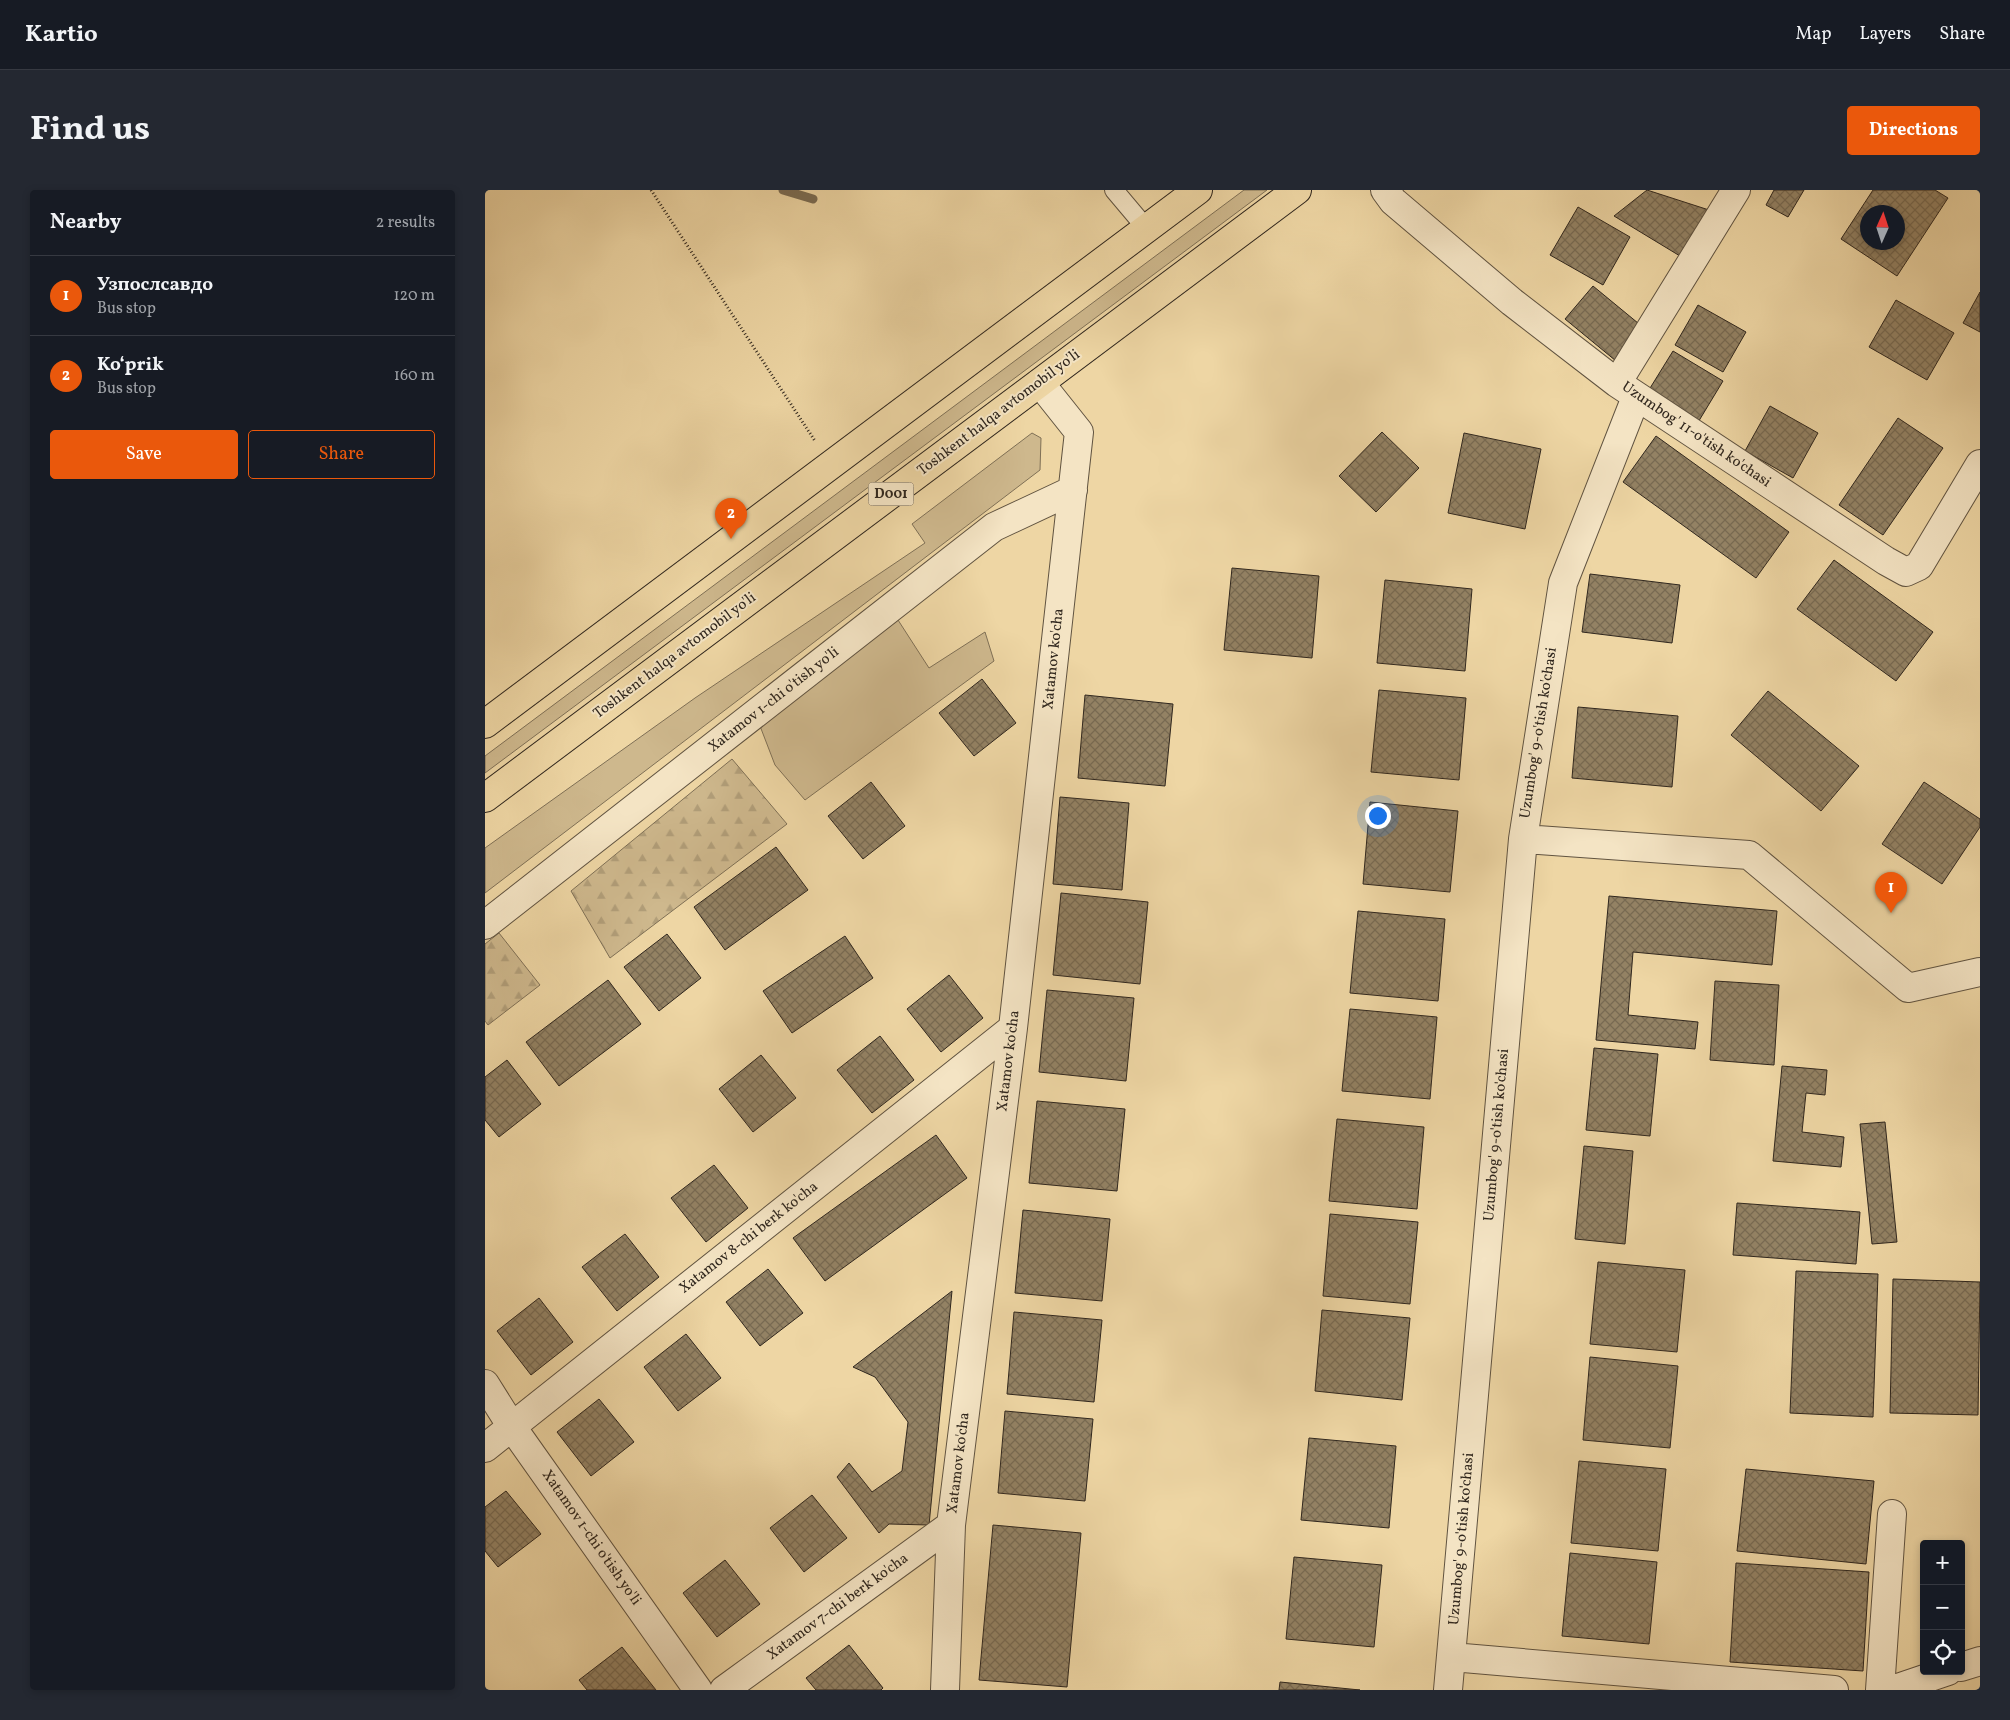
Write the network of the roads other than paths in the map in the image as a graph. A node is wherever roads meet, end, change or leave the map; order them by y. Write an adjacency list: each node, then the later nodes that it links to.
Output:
1 (1114, 190): 6 (lane)
2 (1197, 190): 6 (highway)
3 (1297, 190): 7 (highway, Toshkent halqa avtomobil yo'li / D001)
4 (1737, 190): 8 (street, Uzumbog' 9-o'tish ko'chasi)
5 (1395, 194): 8 (street, Uzumbog' 11-o'tish ko'chasi)
6 (1146, 228): 11 (highway)
7 (1040, 382): 10 (street, Xatamov ko'cha); 12 (highway, Toshkent halqa avtomobil yo'li / D001)
8 (1627, 390): 9 (street, Uzumbog' 11-o'tish ko'chasi); 13 (street, Uzumbog' 9-o'tish ko'chasi)
9 (1980, 464)
10 (1073, 490): 14 (street, Xatamov 1-chi o'tish yo'li); 16 (street, Xatamov ko'cha)
11 (485, 724)
12 (485, 798)
13 (1523, 838): 15 (street); 22 (street, Uzumbog' 9-o'tish ko'chasi)
14 (485, 925)
15 (1980, 972)
16 (1013, 1028): 18 (street, Xatamov 8-chi berk ko'cha); 21 (street, Xatamov ko'cha)
17 (485, 1384): 18 (street, Xatamov 1-chi o'tish yo'li)
18 (512, 1427): 19 (street, Xatamov 8-chi berk ko'cha); 26 (street, Xatamov 1-chi o'tish yo'li)
19 (485, 1448)
20 (1892, 1514): 31 (street)
21 (951, 1525): 27 (street, Xatamov 7-chi berk ko'cha); 28 (street, Xatamov ko'cha)
22 (1452, 1657): 29 (street, Uzumbog' 9-o'tish ko'chasi); 30 (street)
23 (1980, 1661): 24 (street)
24 (1965, 1666)
25 (1936, 1675): 32 (street)
26 (698, 1690)
27 (724, 1690)
28 (945, 1690)
29 (1448, 1690)
30 (1833, 1690)
31 (1880, 1690)
32 (1892, 1690)

